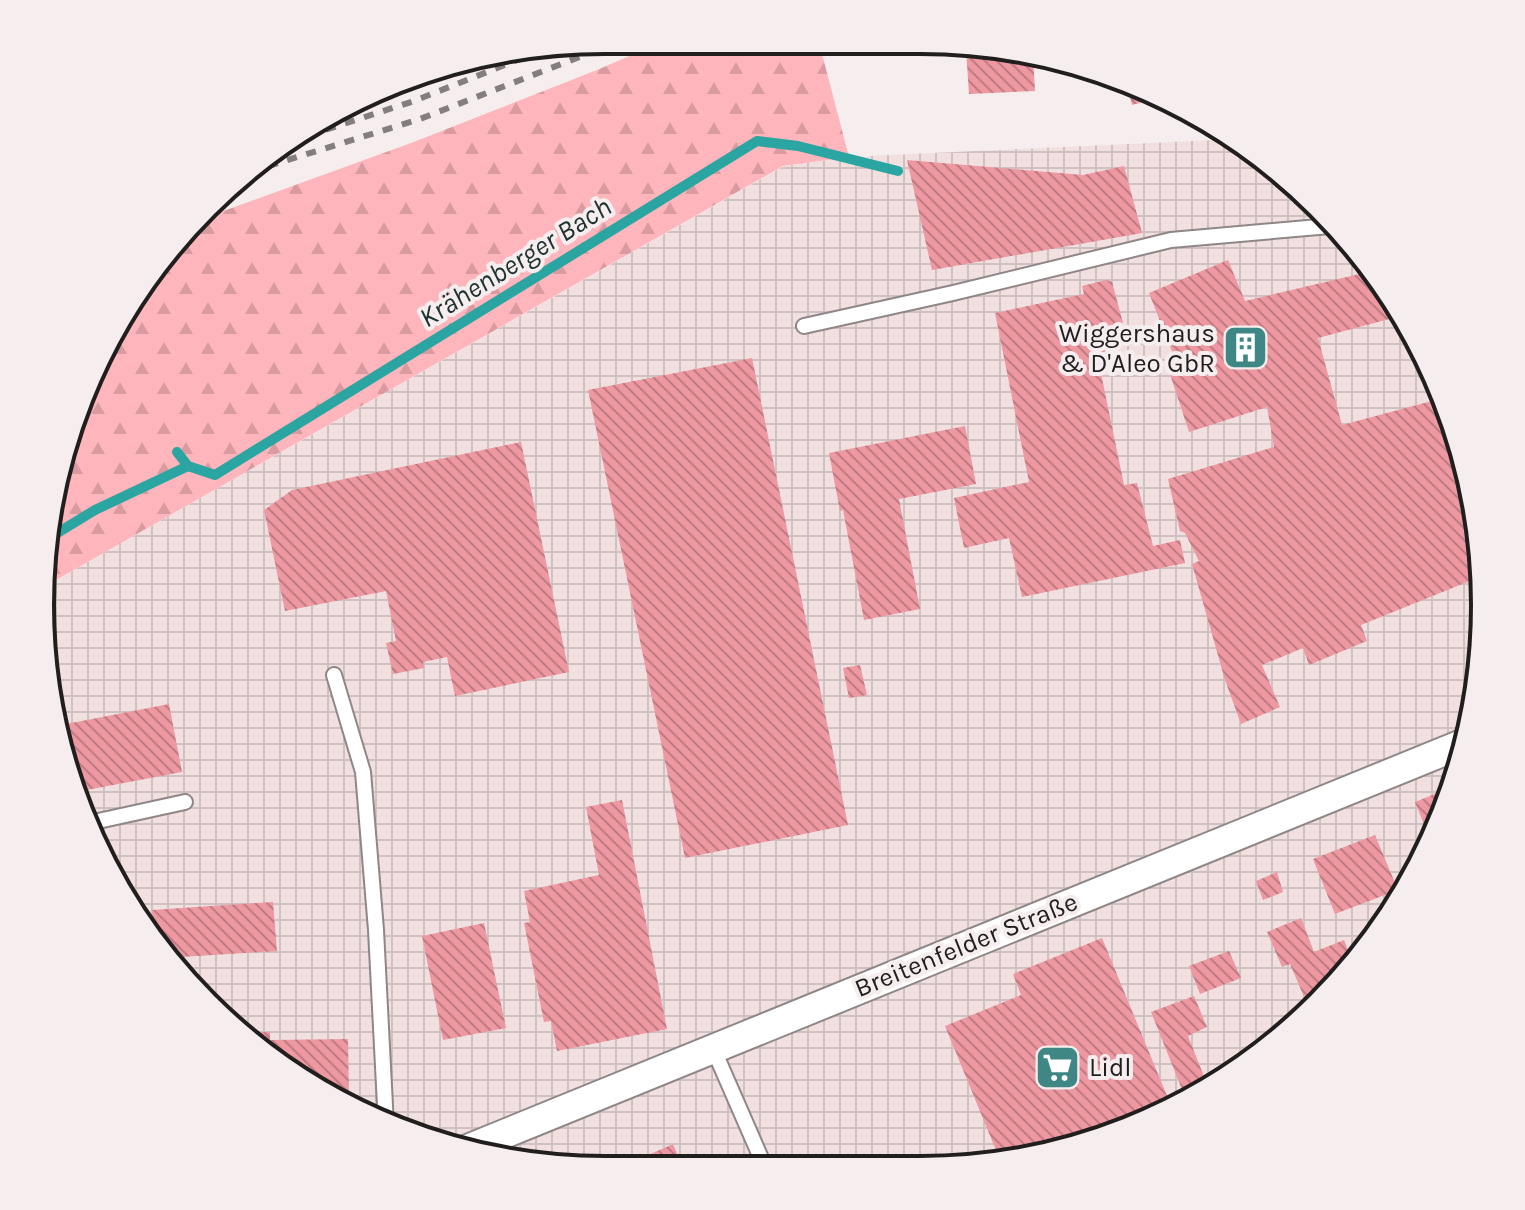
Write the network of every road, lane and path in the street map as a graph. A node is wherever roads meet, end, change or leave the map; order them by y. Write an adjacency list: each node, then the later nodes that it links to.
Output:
1 (1321, 227): 2 (lane)
2 (804, 326)
3 (334, 675): 8 (lane)
4 (1452, 748): 7 (street, Breitenfelder Straße)
5 (185, 802): 6 (lane)
6 (98, 821)
7 (713, 1048): 9 (street, Breitenfelder Straße); 10 (lane)
8 (385, 1110)
9 (484, 1142)
10 (760, 1156)

